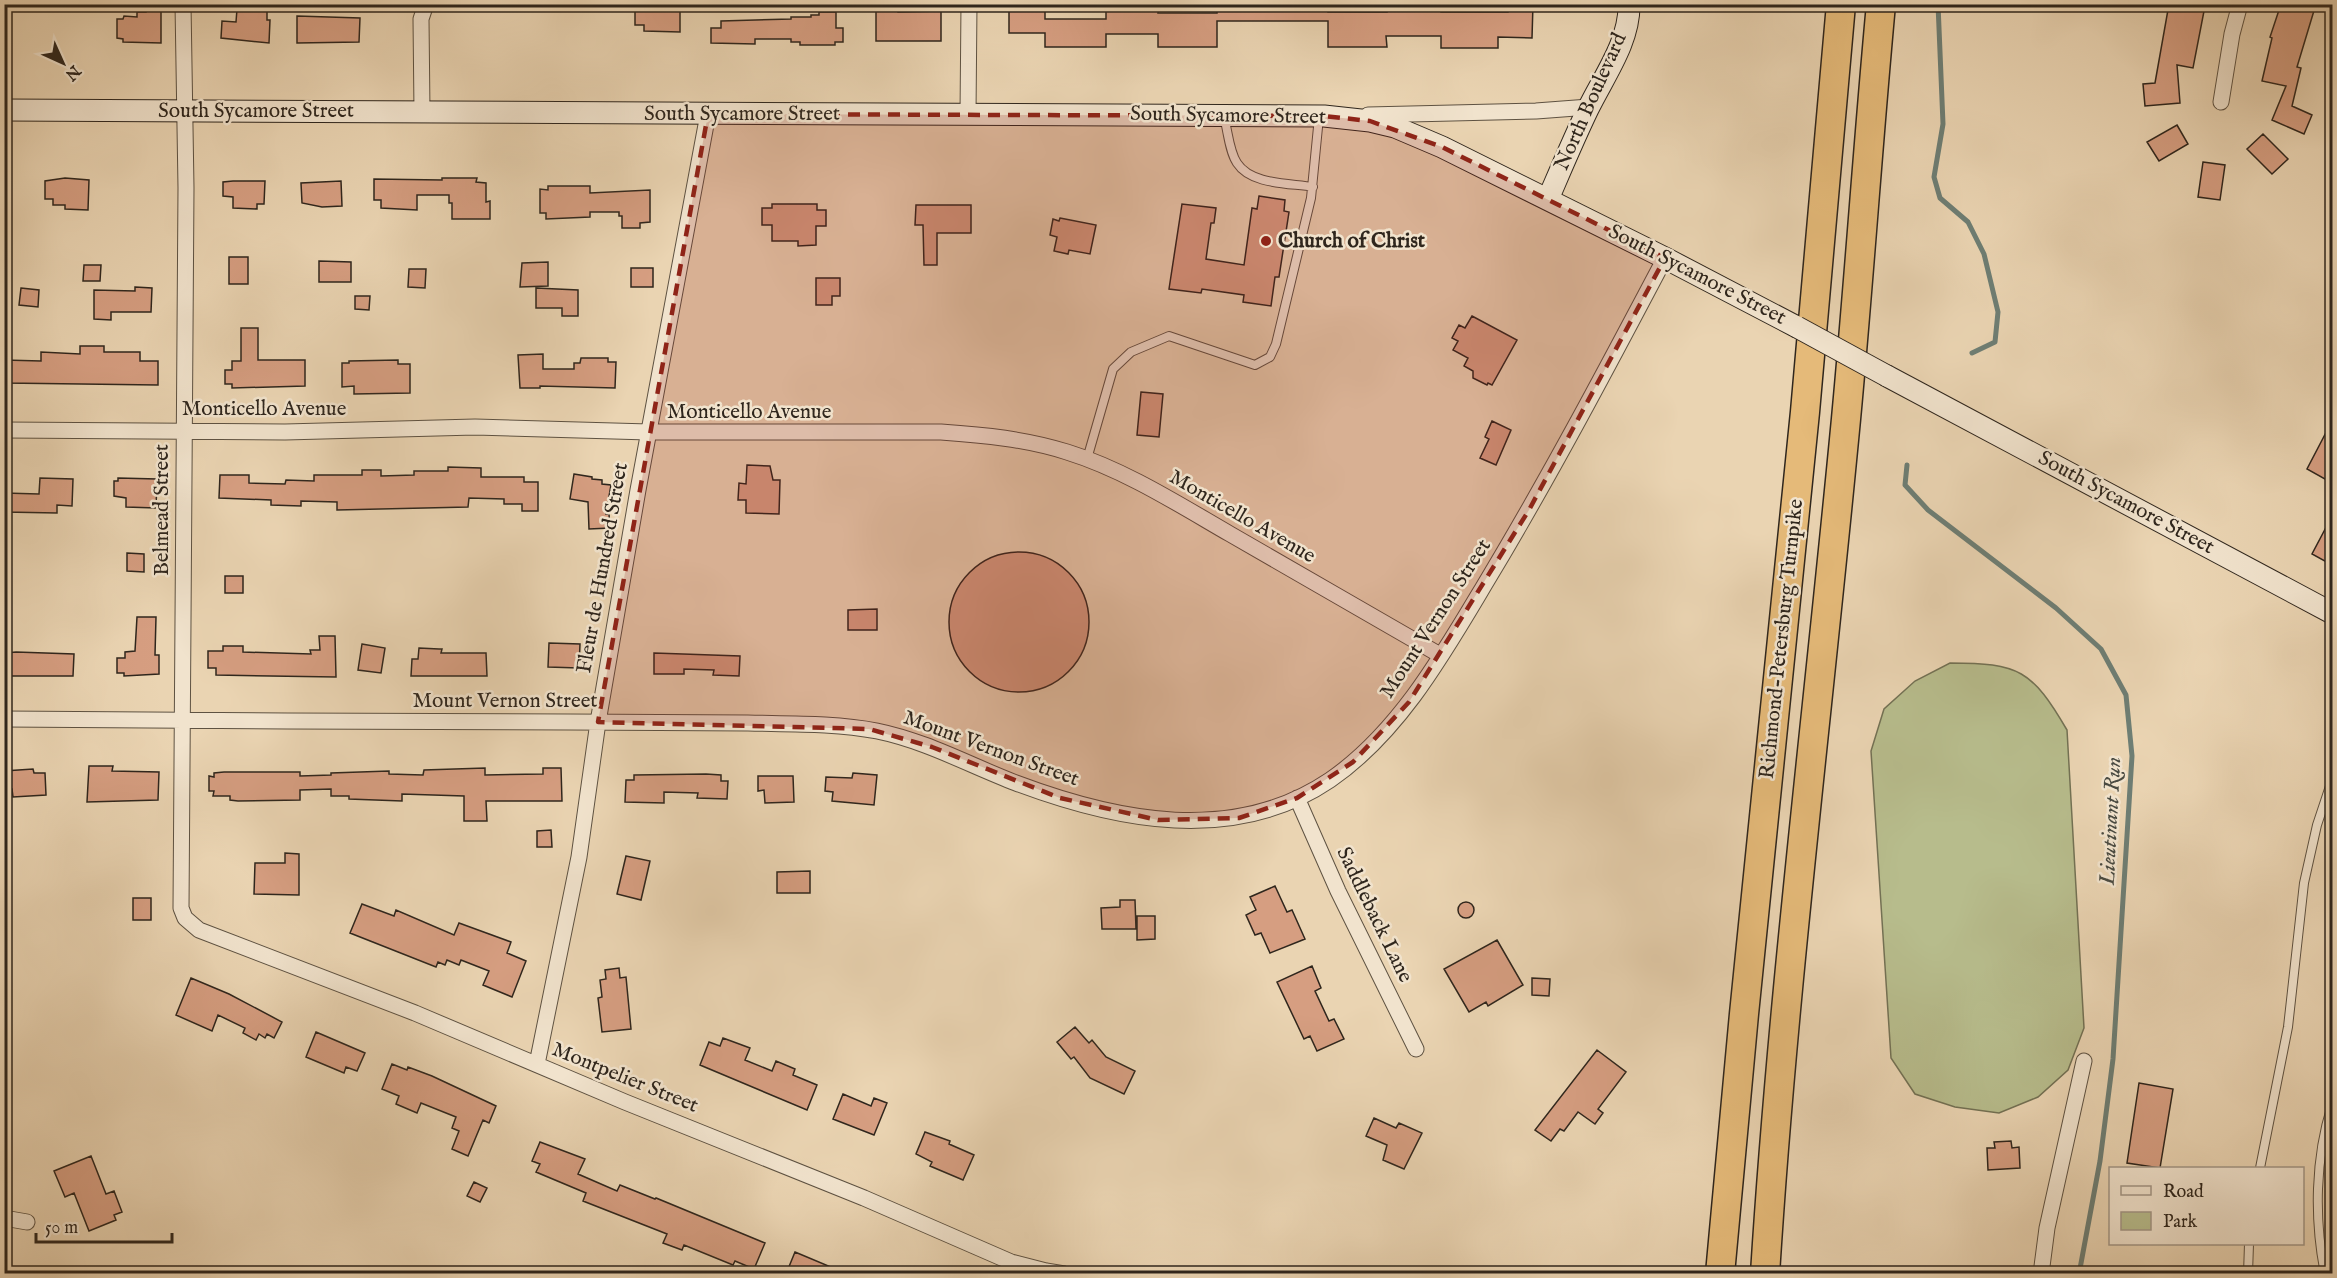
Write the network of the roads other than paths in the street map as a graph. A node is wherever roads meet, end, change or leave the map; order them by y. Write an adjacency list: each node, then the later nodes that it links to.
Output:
1 (183, 4): 11 (street, Belmead Street)
2 (426, 4): 12 (street)
3 (969, 4): 14 (street)
4 (1629, 4): 9 (main road, North Boulevard)
5 (1840, 4): 41 (highway, Richmond-Petersburg Turnpike)
6 (1881, 4): 42 (highway, Richmond-Petersburg Turnpike)
7 (2240, 4): 8 (street)
8 (2221, 102)
9 (1589, 107): 16 (street); 18 (main road, North Boulevard)
10 (4, 110): 11 (main road, South Sycamore Street)
11 (184, 111): 12 (main road, South Sycamore Street); 21 (street, Belmead Street)
12 (422, 112): 13 (main road, South Sycamore Street)
13 (708, 114): 14 (main road, South Sycamore Street); 22 (street, Fleur de Hundred Street)
14 (968, 114): 15 (main road, South Sycamore Street)
15 (1224, 116): 16 (main road, South Sycamore Street); 17 (lane)
16 (1321, 116): 17 (lane); 18 (main road, South Sycamore Street)
17 (1312, 187): 23 (lane)
18 (1548, 198): 19 (main road, South Sycamore Street)
19 (1665, 258): 24 (main road, South Sycamore Street, bridge); 25 (street, Mount Vernon Street)
20 (4, 430): 21 (street, Monticello Avenue)
21 (183, 430): 22 (street, Monticello Avenue); 27 (street, Belmead Street)
22 (649, 432): 23 (street, Monticello Avenue); 28 (street, Fleur de Hundred Street)
23 (1087, 459): 25 (street, Monticello Avenue)
24 (2332, 613)
25 (1440, 655): 30 (street, Mount Vernon Street)
26 (4, 719): 27 (street, Mount Vernon Street)
27 (182, 721): 28 (street, Mount Vernon Street); 31 (street, Belmead Street)
28 (598, 722): 30 (street, Mount Vernon Street); 34 (street, Fleur de Hundred Street)
29 (2332, 780): 36 (lane)
30 (1297, 798): 32 (street, Saddleback Lane)
31 (181, 908): 34 (street, Montpelier Street)
32 (1416, 1048)
33 (2084, 1061): 43 (street)
34 (537, 1064): 40 (street, Montpelier Street)
35 (2332, 1105): 45 (lane)
36 (2260, 1167)
37 (4, 1218): 38 (street)
38 (27, 1222)
39 (2249, 1245): 44 (lane)
40 (1064, 1274)
41 (1720, 1274)
42 (1765, 1274)
43 (2040, 1274)
44 (2248, 1274)
45 (2325, 1274)

